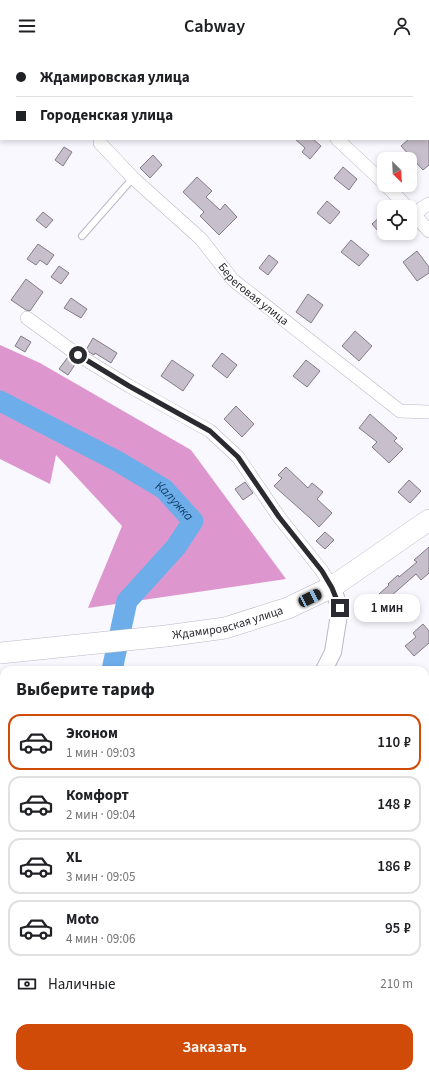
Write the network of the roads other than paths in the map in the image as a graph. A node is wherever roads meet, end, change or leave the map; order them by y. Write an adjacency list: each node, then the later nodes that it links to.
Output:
1 (338, 140): 3 (street)
2 (100, 143): 4 (street, Береговая улица)
3 (377, 176)
4 (133, 178): 11 (lane); 13 (street, Береговая улица)
5 (393, 192): 6 (street)
6 (400, 200)
7 (429, 204): 8 (street)
8 (417, 209)
9 (417, 218): 10 (street)
10 (429, 231)
11 (82, 236)
12 (26, 318): 15 (street)
13 (429, 412)
14 (429, 520): 15 (main road, Ждамировская улица)
15 (332, 588): 16 (main road, Ждамировская улица); 17 (street)
16 (0, 653)
17 (326, 666)

